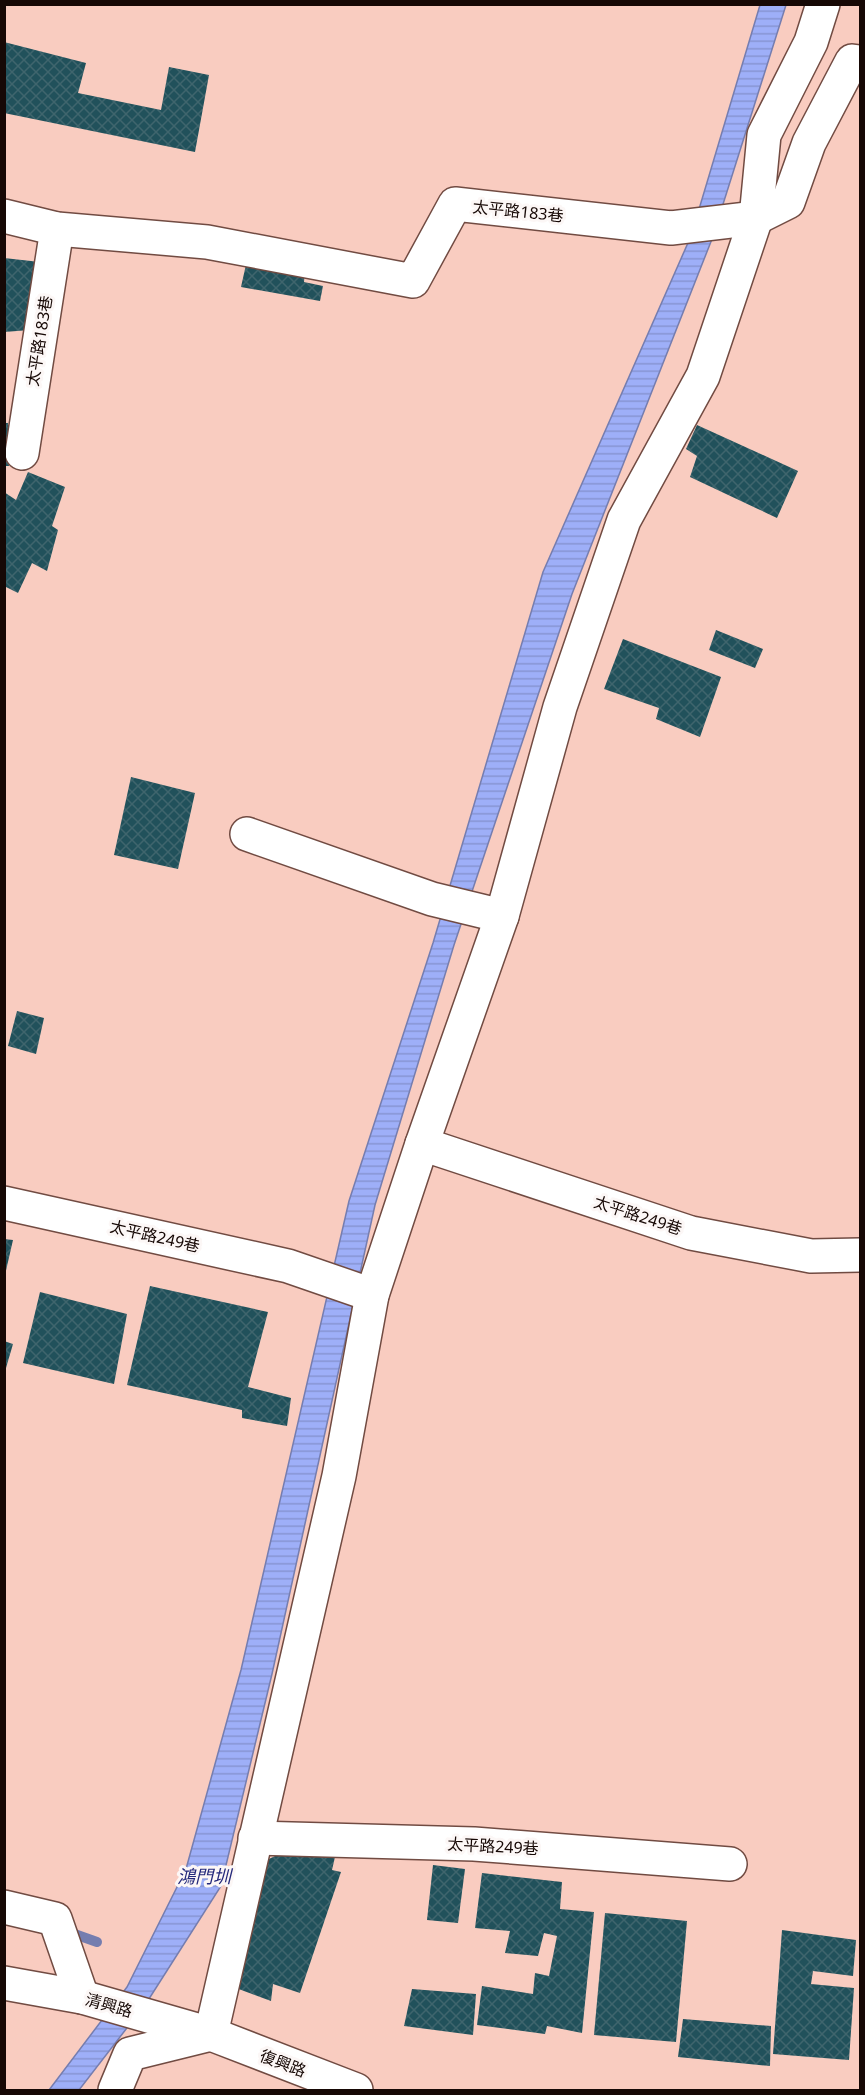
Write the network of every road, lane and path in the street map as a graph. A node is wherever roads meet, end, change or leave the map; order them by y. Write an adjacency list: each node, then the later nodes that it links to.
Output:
1 (823, 4): 4 (street)
2 (861, 62): 4 (street, 太平路183巷)
3 (4, 216): 5 (street, 太平路183巷)
4 (756, 218): 5 (street, 太平路183巷); 8 (street)
5 (57, 230): 6 (street, 太平路183巷)
6 (22, 453)
7 (247, 834): 8 (street)
8 (502, 916): 9 (street)
9 (422, 1144): 11 (street, 太平路249巷); 12 (street)
10 (4, 1203): 12 (street, 太平路249巷)
11 (861, 1256)
12 (372, 1295): 13 (street)
13 (255, 1838): 14 (street, 太平路249巷); 18 (street)
14 (730, 1864)
15 (4, 1907): 17 (street)
16 (4, 1983): 17 (street, 清興路)
17 (82, 1997): 18 (street, 清興路)
18 (211, 2034): 19 (street, 復興路); 20 (street)
19 (272, 2060): 21 (street); 22 (street, 復興路)
20 (115, 2091)
21 (322, 2091)
22 (356, 2091)

